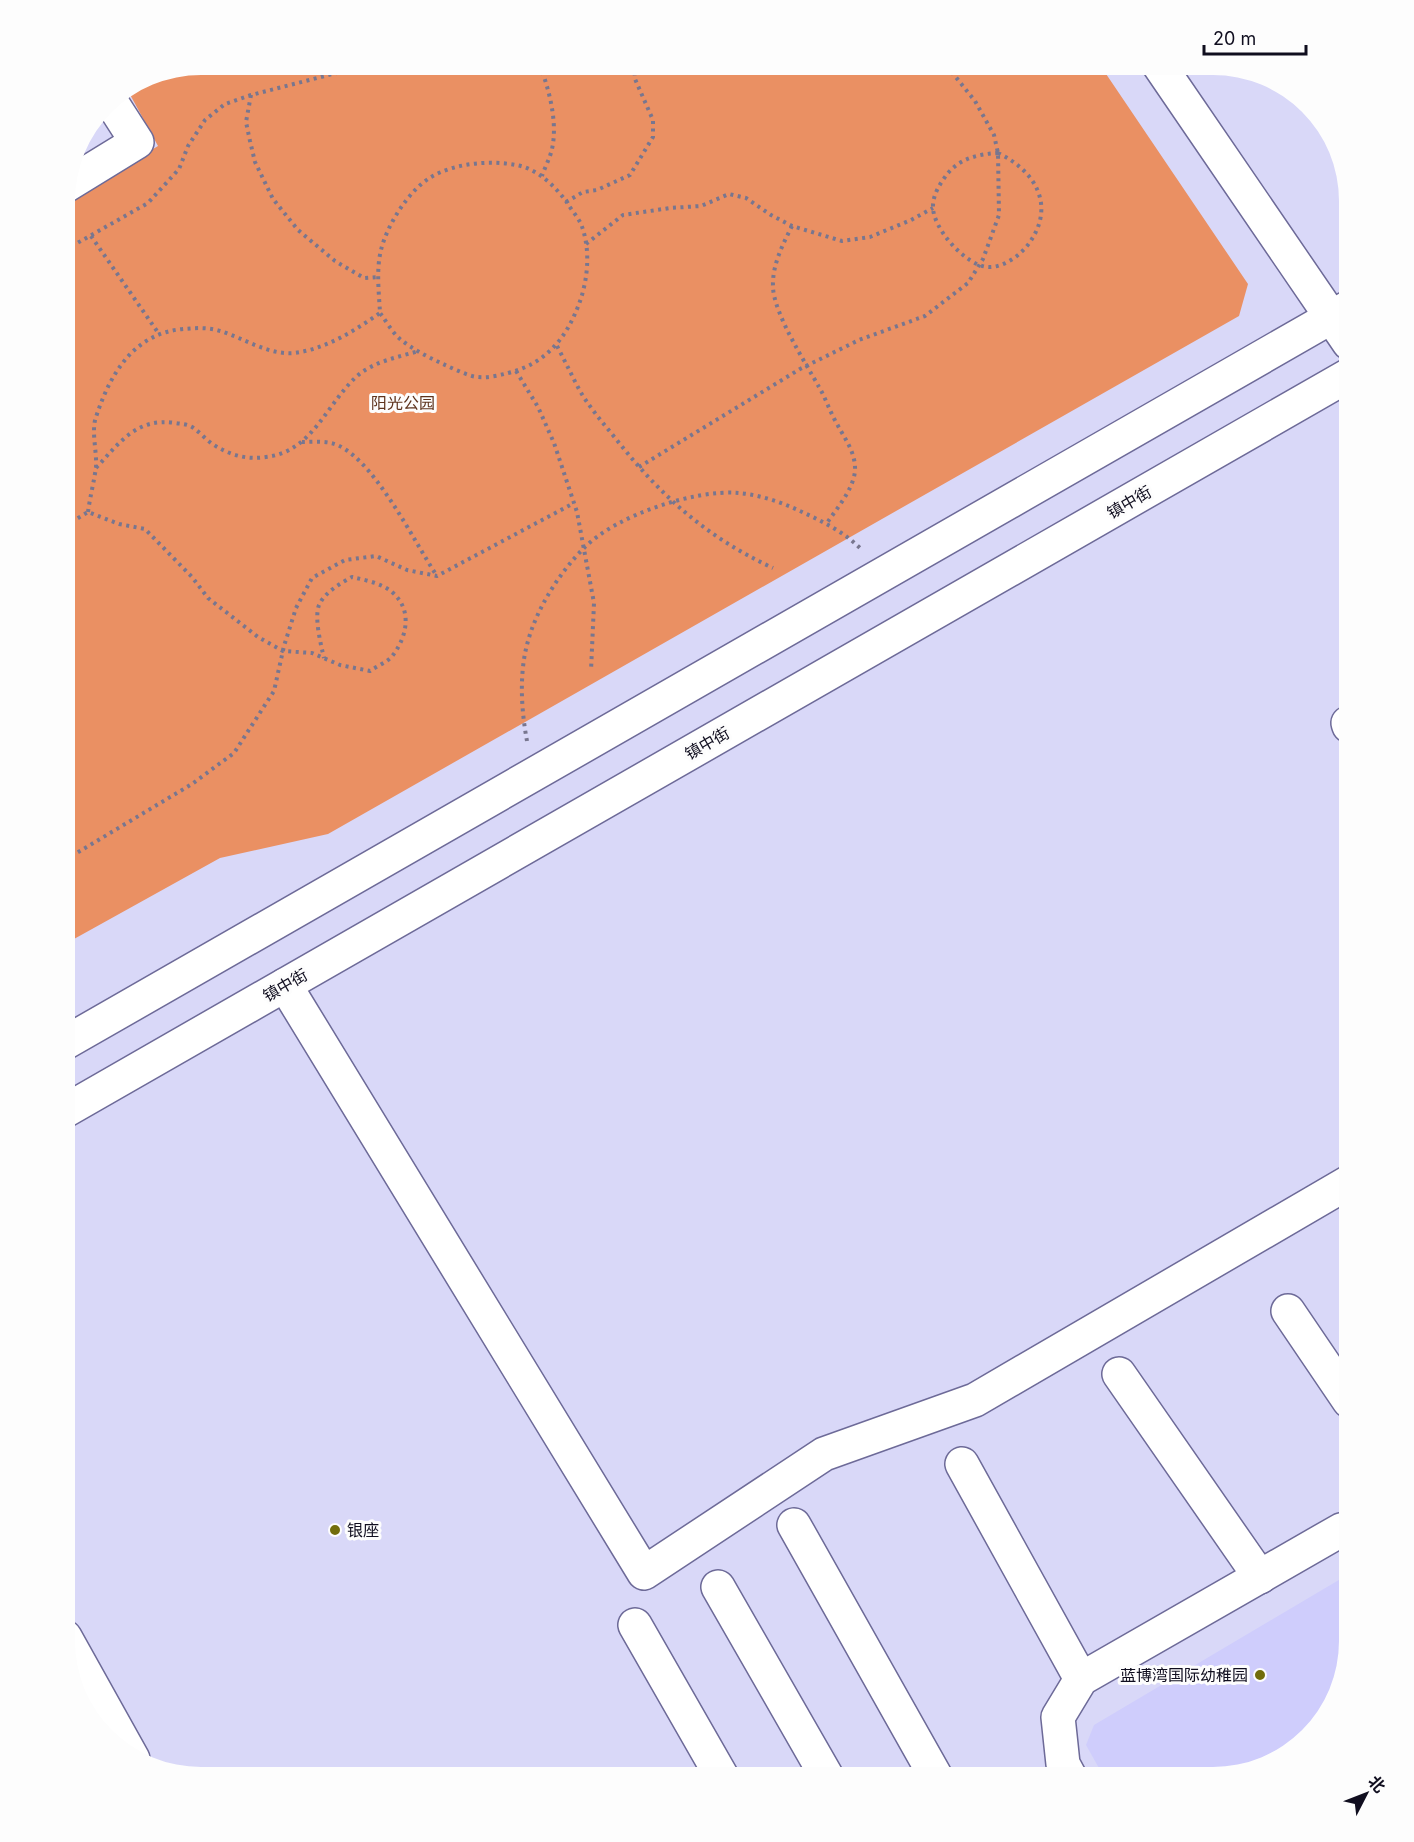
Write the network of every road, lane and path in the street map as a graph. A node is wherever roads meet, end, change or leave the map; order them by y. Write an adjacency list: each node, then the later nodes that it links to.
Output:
1 (329, 75): 6 (path)
2 (544, 75): 9 (path)
3 (634, 75): 11 (path)
4 (955, 75): 8 (path)
5 (1166, 75): 20 (street)
6 (251, 95): 14 (path); 18 (path)
7 (115, 109): 10 (street)
8 (998, 153): 12 (path); 17 (path); 17 (path)
9 (542, 176): 11 (path); 18 (path)
10 (77, 179)
11 (566, 202): 15 (path)
12 (933, 208): 13 (path); 17 (path)
13 (792, 226): 15 (path); 25 (path)
14 (91, 236): 16 (path); 22 (path)
15 (585, 244): 23 (path)
16 (75, 245)
17 (979, 266): 25 (path)
18 (378, 277): 19 (path)
19 (380, 313): 22 (path); 24 (path)
20 (1339, 316)
21 (1339, 326): 38 (street)
22 (159, 334): 30 (path)
23 (557, 346): 26 (path); 29 (path)
24 (419, 351): 26 (path); 28 (path)
25 (806, 366): 29 (path); 35 (path)
26 (516, 371): 32 (path)
27 (1339, 381): 45 (street, 镇中街)
28 (302, 442): 30 (path); 39 (path)
29 (639, 467): 31 (path)
30 (96, 469): 33 (path)
31 (672, 502): 35 (path); 36 (path); 37 (path)
32 (574, 503): 36 (path); 39 (path)
33 (88, 512): 34 (path); 40 (path)
34 (75, 520)
35 (827, 523): 38 (path)
36 (585, 547): 42 (path); 43 (path)
37 (773, 568)
38 (885, 573): 43 (street)
39 (436, 576): 40 (path)
40 (283, 651): 41 (path); 44 (path)
41 (324, 658): 41 (path)
42 (591, 671)
43 (533, 774): 46 (street)
44 (75, 854)
45 (285, 985): 47 (street, 镇中街); 48 (street)
46 (75, 1037)
47 (75, 1105)
48 (1339, 1188)
49 (1288, 1311): 51 (street)
50 (1119, 1374): 55 (street)
51 (1339, 1385)
52 (963, 1464): 59 (street)
53 (794, 1525): 63 (street)
54 (1339, 1531): 55 (street)
55 (1260, 1577): 59 (street)
56 (718, 1587): 62 (street)
57 (635, 1625): 61 (street)
58 (76, 1659): 60 (street)
59 (1081, 1679): 64 (street)
60 (122, 1739)
61 (716, 1767)
62 (821, 1767)
63 (930, 1767)
64 (1064, 1767)

